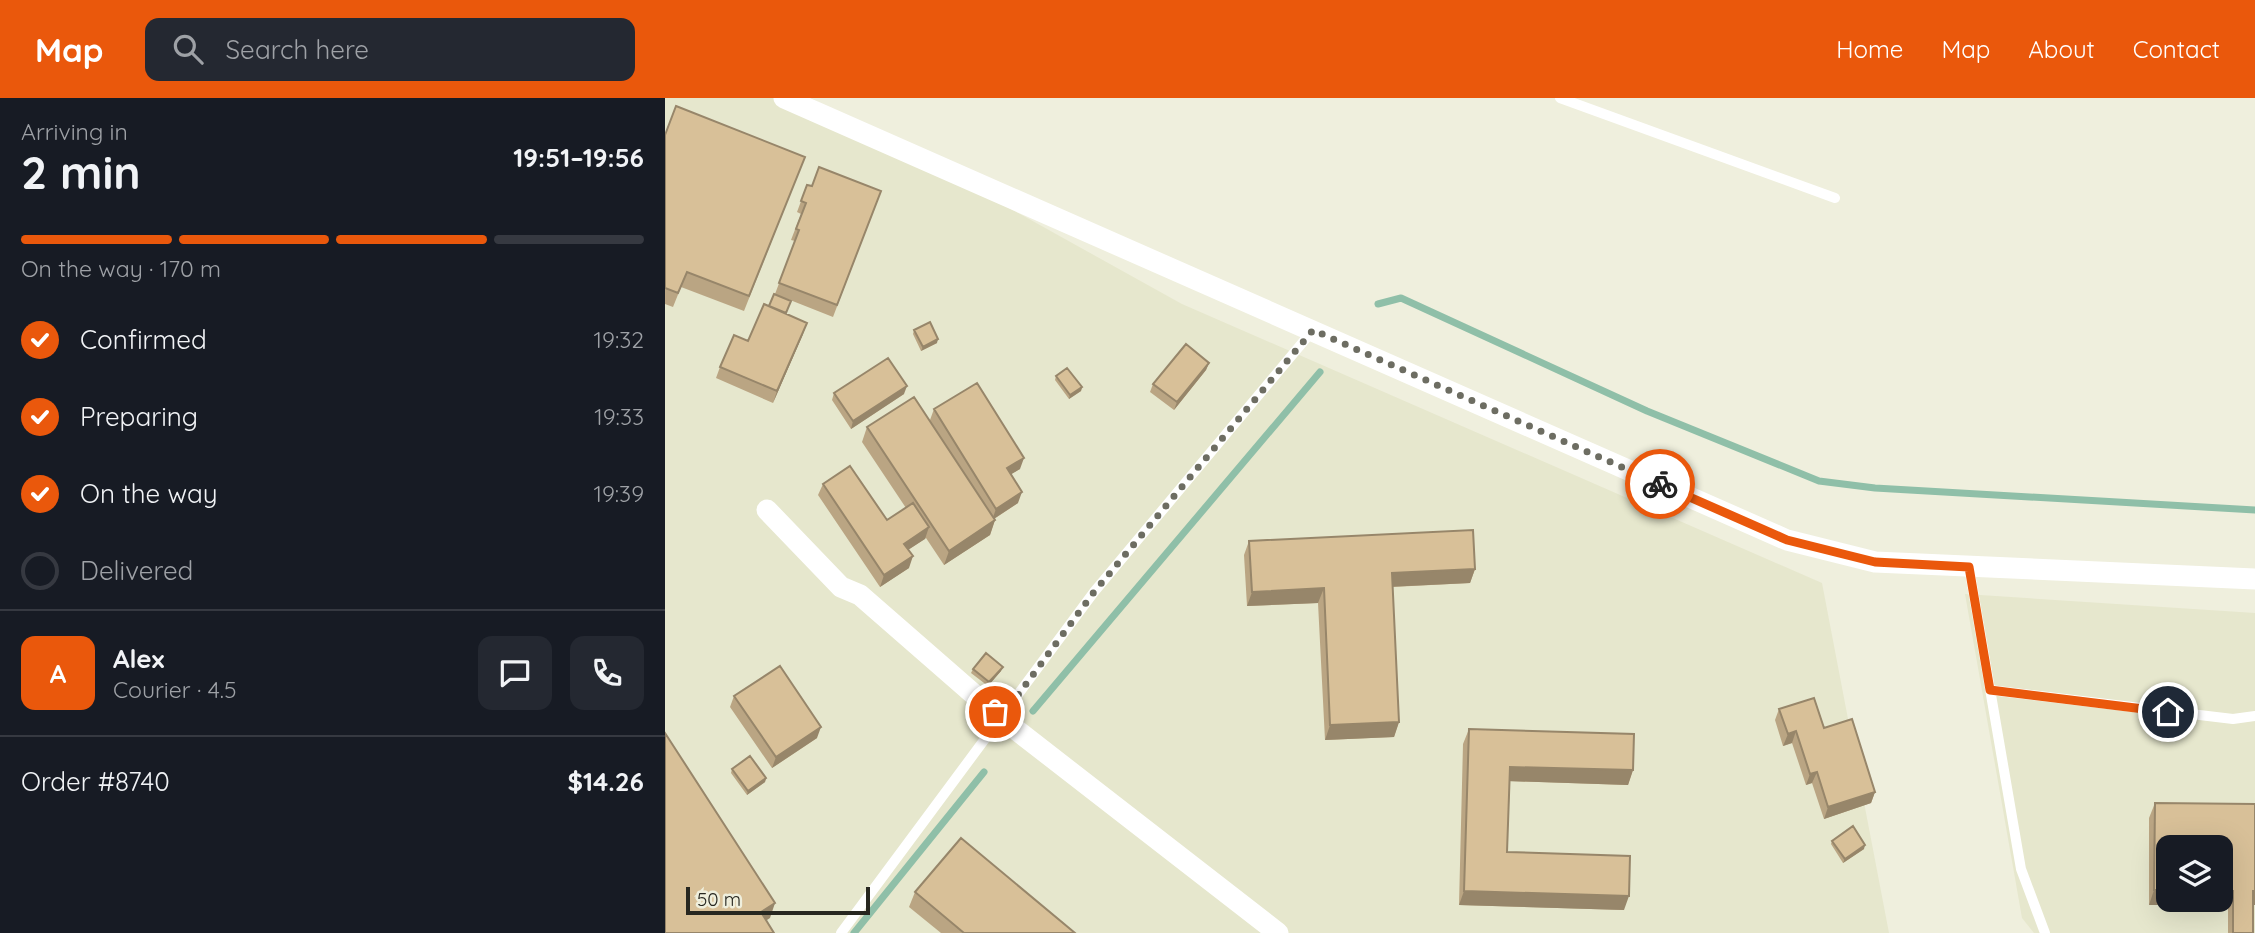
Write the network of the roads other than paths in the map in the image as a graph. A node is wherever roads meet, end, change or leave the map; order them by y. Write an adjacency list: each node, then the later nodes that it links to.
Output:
1 (784, 98): 4 (street)
2 (1560, 98): 3 (lane)
3 (1835, 198)
4 (1313, 330): 6 (street); 10 (lane)
5 (767, 510): 10 (street)
6 (1969, 567): 7 (street); 8 (lane)
7 (2255, 579)
8 (1990, 690): 9 (lane); 13 (lane)
9 (2255, 716)
10 (1001, 718): 11 (lane); 12 (street)
11 (841, 933)
12 (1279, 933)
13 (2045, 933)

